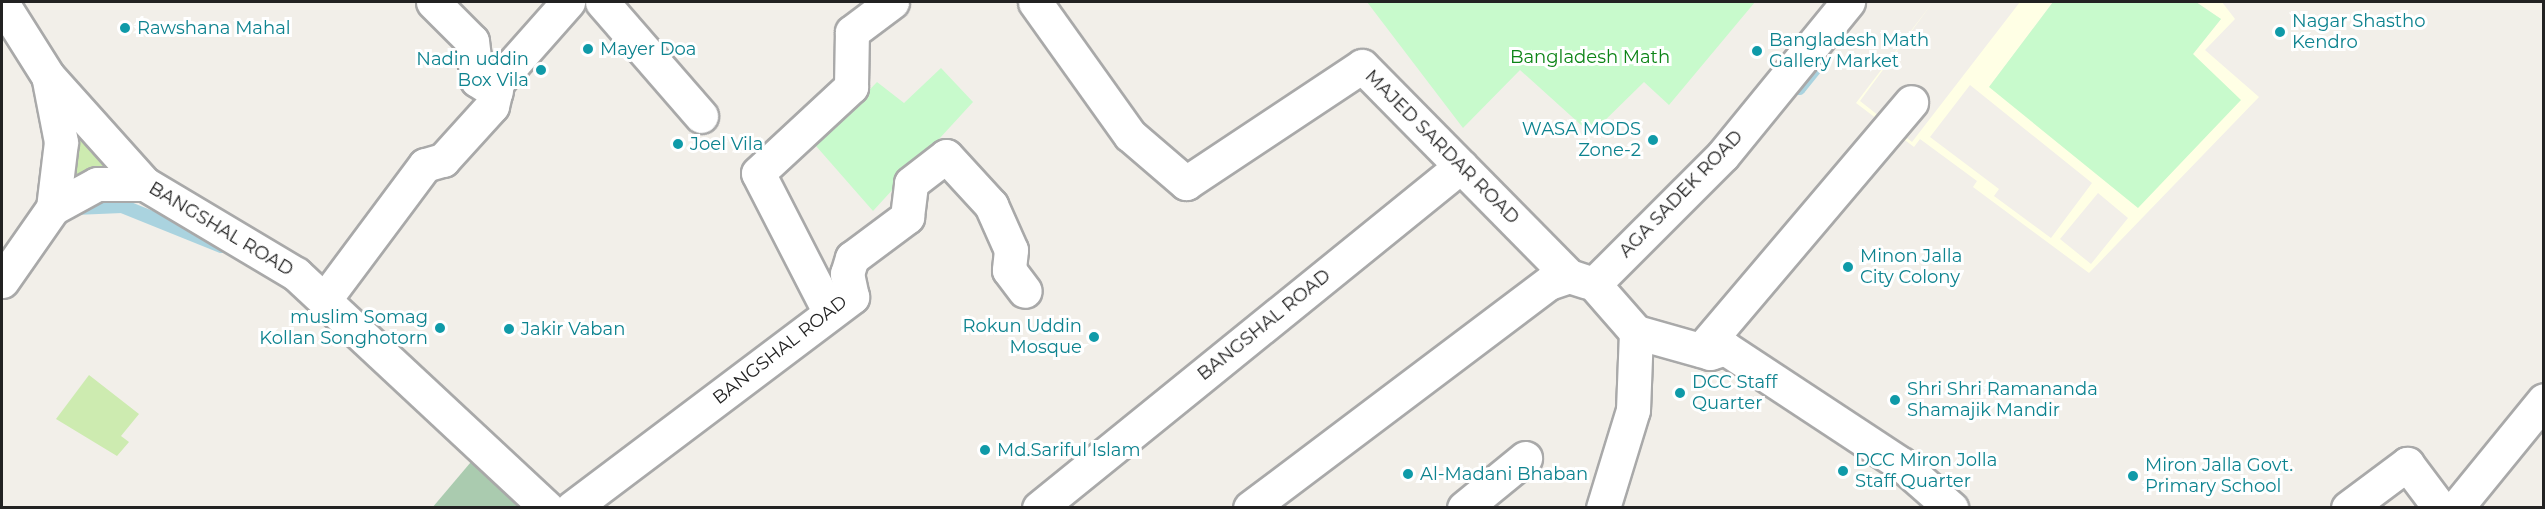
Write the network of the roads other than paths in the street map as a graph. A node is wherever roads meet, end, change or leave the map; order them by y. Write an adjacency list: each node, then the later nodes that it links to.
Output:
1 (433, 2): 9 (street)
2 (568, 2): 9 (street)
3 (602, 2): 11 (street)
4 (892, 2): 19 (street)
5 (1848, 2): 16 (street, AGA SADEK ROAD)
6 (2, 3): 8 (street)
7 (1035, 3): 12 (street, MAJED SARDAR ROAD)
8 (48, 76): 13 (street, BANGSHAL ROAD); 14 (street)
9 (496, 92): 18 (street)
10 (1911, 102): 21 (street)
11 (701, 116)
12 (1461, 166): 16 (street, MAJED SARDAR ROAD); 26 (street, BANGSHAL ROAD)
13 (145, 184): 14 (street); 18 (street, BANGSHAL ROAD)
14 (53, 208): 15 (street)
15 (4, 274)
16 (1582, 280): 20 (street); 27 (street)
17 (1025, 291): 19 (street, BANGSHAL ROAD)
18 (325, 299): 24 (street, BANGSHAL ROAD)
19 (830, 313): 25 (street, BANGSHAL ROAD)
20 (1636, 332): 21 (street); 29 (street)
21 (1701, 350): 30 (street)
22 (2544, 400): 33 (street)
23 (1525, 458): 28 (street)
24 (547, 507)
25 (572, 507)
26 (1039, 507)
27 (1250, 507)
28 (1464, 507)
29 (1603, 507)
30 (1951, 507)
31 (2348, 507): 32 (street)
32 (2440, 507)
33 (2456, 507)

